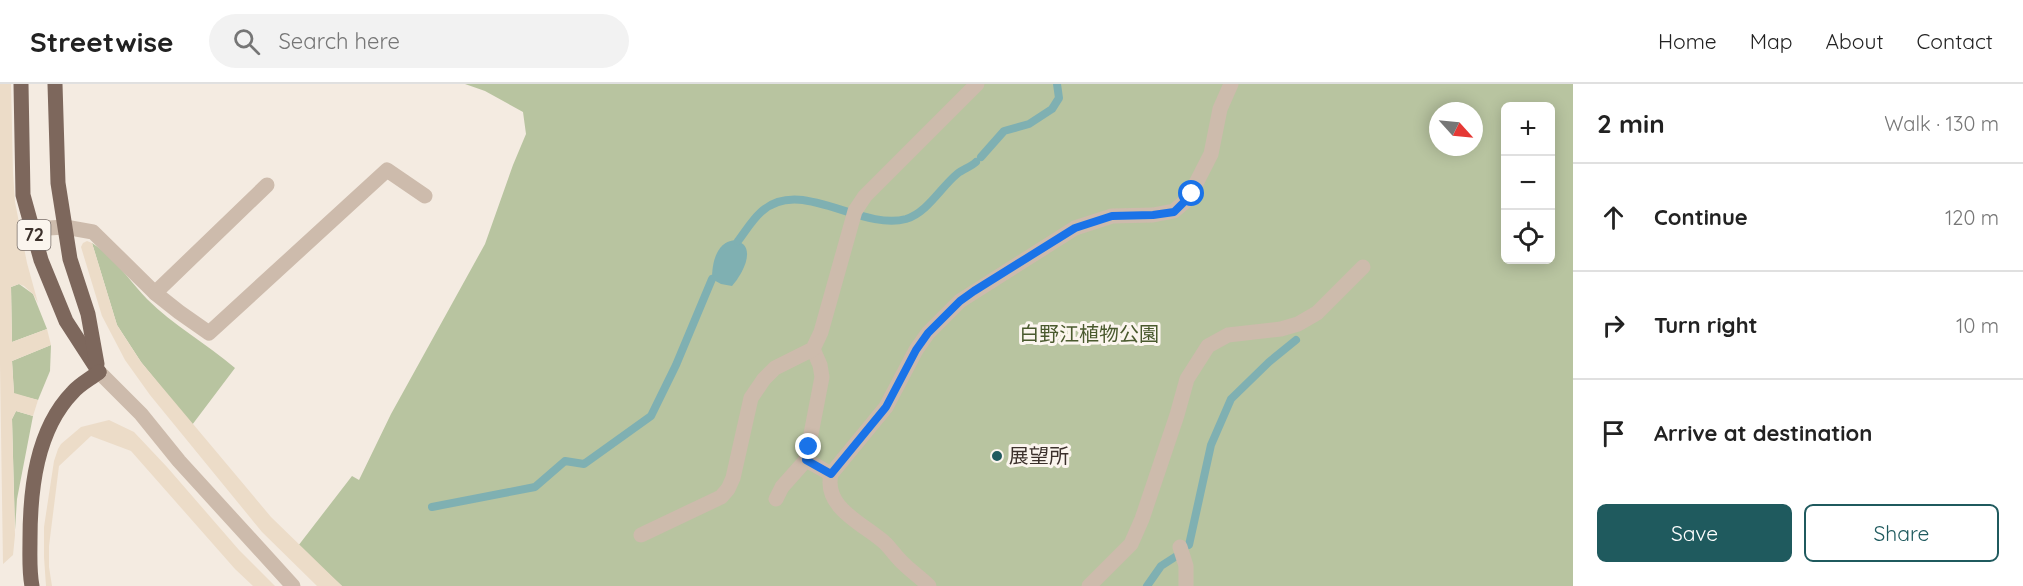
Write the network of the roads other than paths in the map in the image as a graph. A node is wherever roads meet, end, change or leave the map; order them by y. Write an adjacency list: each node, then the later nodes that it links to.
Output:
1 (21, 84): 8 (main road, 72)
2 (55, 84): 7 (main road, 72)
3 (976, 84): 11 (street)
4 (1231, 84): 14 (street)
5 (267, 184): 10 (street)
6 (425, 196): 10 (street)
7 (65, 227): 8 (street); 10 (street); 12 (main road, 72)
8 (32, 229): 12 (main road, 72)
9 (1363, 267): 21 (street)
10 (155, 293)
11 (813, 349): 13 (street); 16 (street)
12 (99, 372): 18 (main road); 19 (street)
13 (806, 460): 14 (street); 15 (street)
14 (831, 474): 20 (street)
15 (776, 499)
16 (642, 535)
17 (1180, 547): 22 (street)
18 (32, 586)
19 (293, 586)
20 (929, 586)
21 (1089, 586)
22 (1186, 586)

